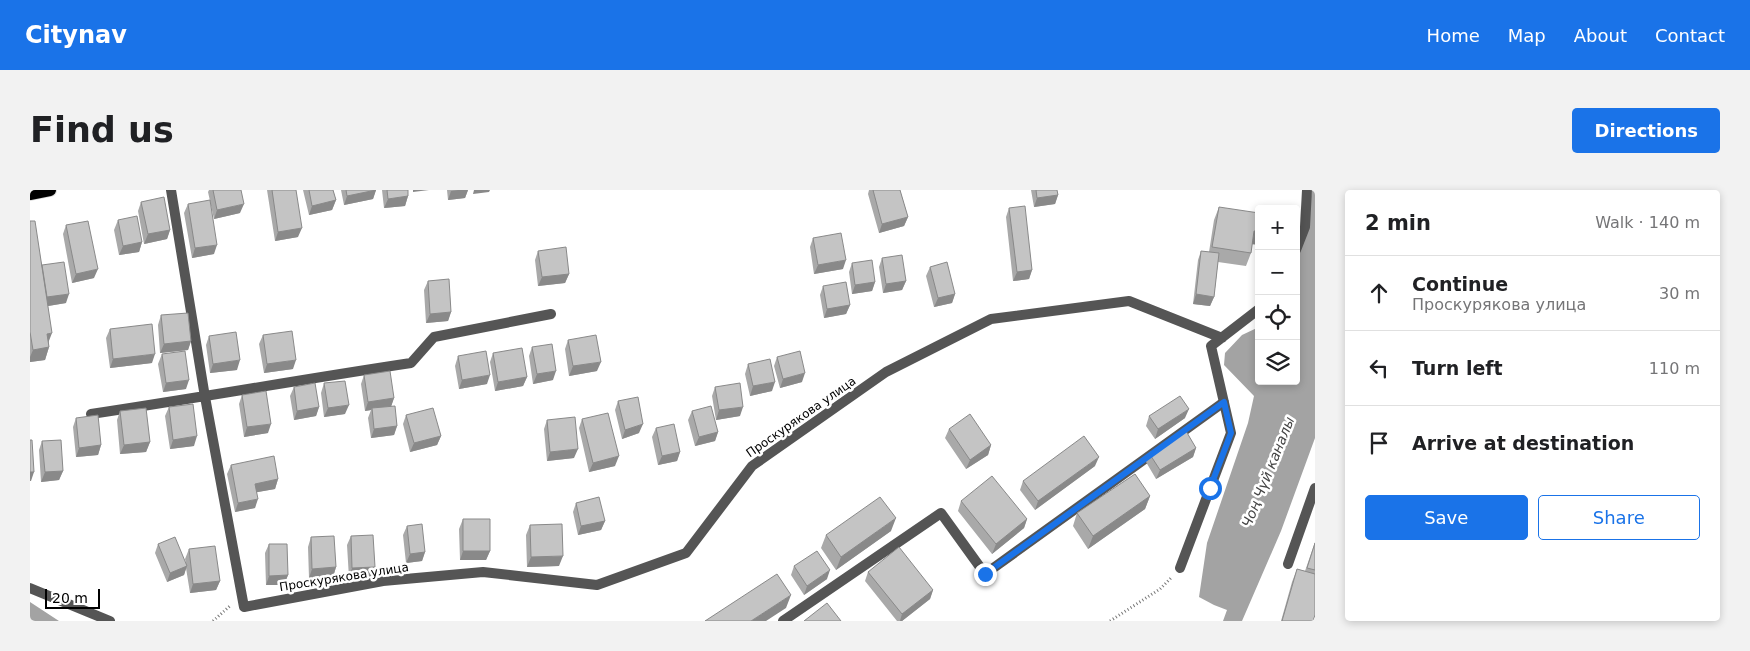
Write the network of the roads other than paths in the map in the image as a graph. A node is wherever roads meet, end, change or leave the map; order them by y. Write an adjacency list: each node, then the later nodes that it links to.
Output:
1 (50, 190): 4 (main road)
2 (171, 190): 9 (street)
3 (1307, 190): 5 (street)
4 (30, 194)
5 (1300, 240)
6 (1255, 313): 8 (street)
7 (551, 314): 9 (street)
8 (1222, 338): 9 (street, Проскурякова улица); 10 (street)
9 (205, 397): 11 (street)
10 (1224, 402): 14 (street); 17 (street)
11 (91, 414)
12 (1315, 488): 13 (street)
13 (1288, 564)
14 (1180, 568)
15 (30, 588): 16 (street)
16 (110, 621)
17 (783, 621)

